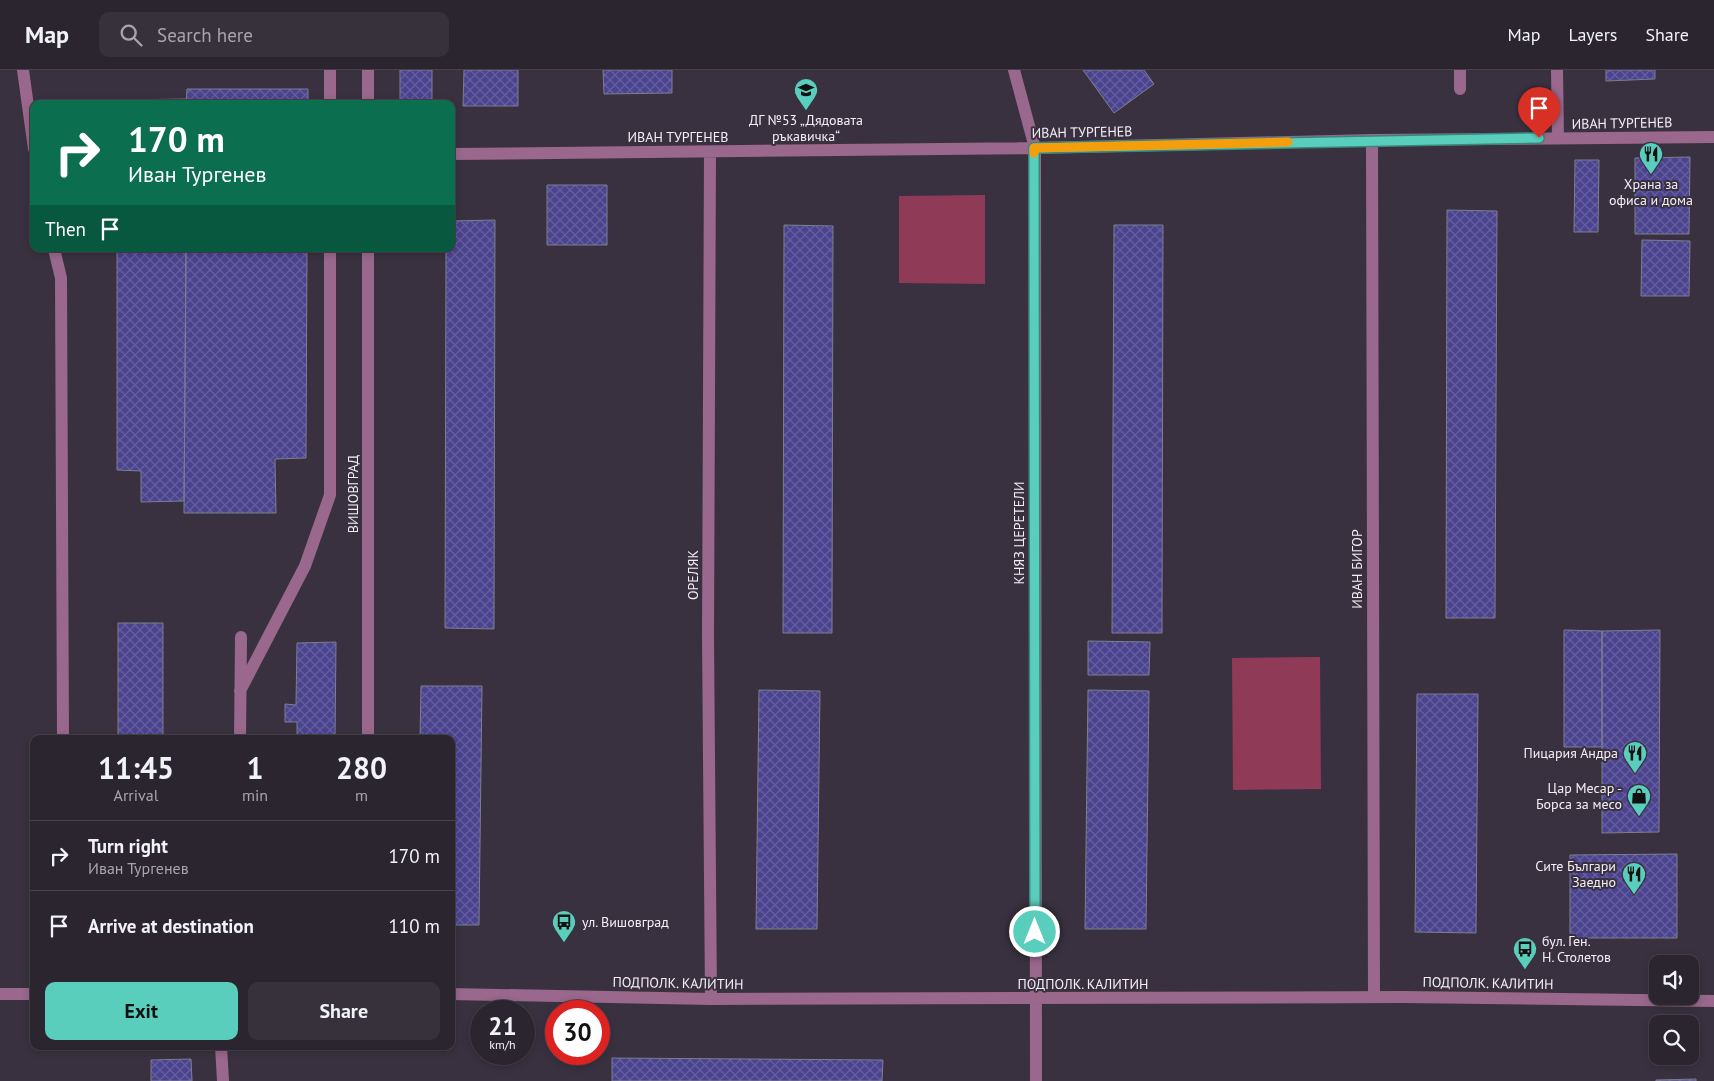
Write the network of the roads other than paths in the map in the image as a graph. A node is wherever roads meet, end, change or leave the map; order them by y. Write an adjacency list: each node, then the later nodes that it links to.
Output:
1 (23, 70): 10 (street)
2 (330, 70): 8 (street)
3 (368, 70): 9 (street)
4 (1014, 70): 14 (street, КНЯЗ ЦЕРЕТЕЛИ)
5 (1460, 70): 7 (street)
6 (1556, 70): 12 (street)
7 (1460, 89)
8 (330, 100)
9 (368, 100)
10 (30, 120)
11 (1714, 137): 12 (street, ИВАН ТУРГЕНЕВ)
12 (1558, 138): 13 (street, ИВАН ТУРГЕНЕВ)
13 (1372, 140): 14 (street, ИВАН ТУРГЕНЕВ); 28 (street, ИВАН БИГОР)
14 (1034, 148): 15 (street, ИВАН ТУРГЕНЕВ); 30 (street, КНЯЗ ЦЕРЕТЕЛИ)
15 (710, 152): 16 (street, ИВАН ТУРГЕНЕВ); 29 (street, ОРЕЛЯК)
16 (455, 154)
17 (55, 252): 22 (street)
18 (330, 252): 21 (street)
19 (368, 252): 24 (street, ВИШОВГРАД)
20 (241, 637): 21 (street)
21 (240, 691): 23 (street)
22 (63, 735)
23 (240, 735)
24 (368, 735)
25 (0, 994): 26 (street)
26 (30, 994)
27 (455, 994): 29 (street, ПОДПОЛК. КАЛИТИН)
28 (1374, 997): 30 (street, ПОДПОЛК. КАЛИТИН); 31 (street, ПОДПОЛК. КАЛИТИН)
29 (711, 999): 30 (street, ПОДПОЛК. КАЛИТИН)
30 (1035, 999): 34 (street, КНЯЗ ЦЕРЕТЕЛИ)
31 (1714, 1001)
32 (222, 1050): 33 (street)
33 (223, 1081)
34 (1036, 1081)

